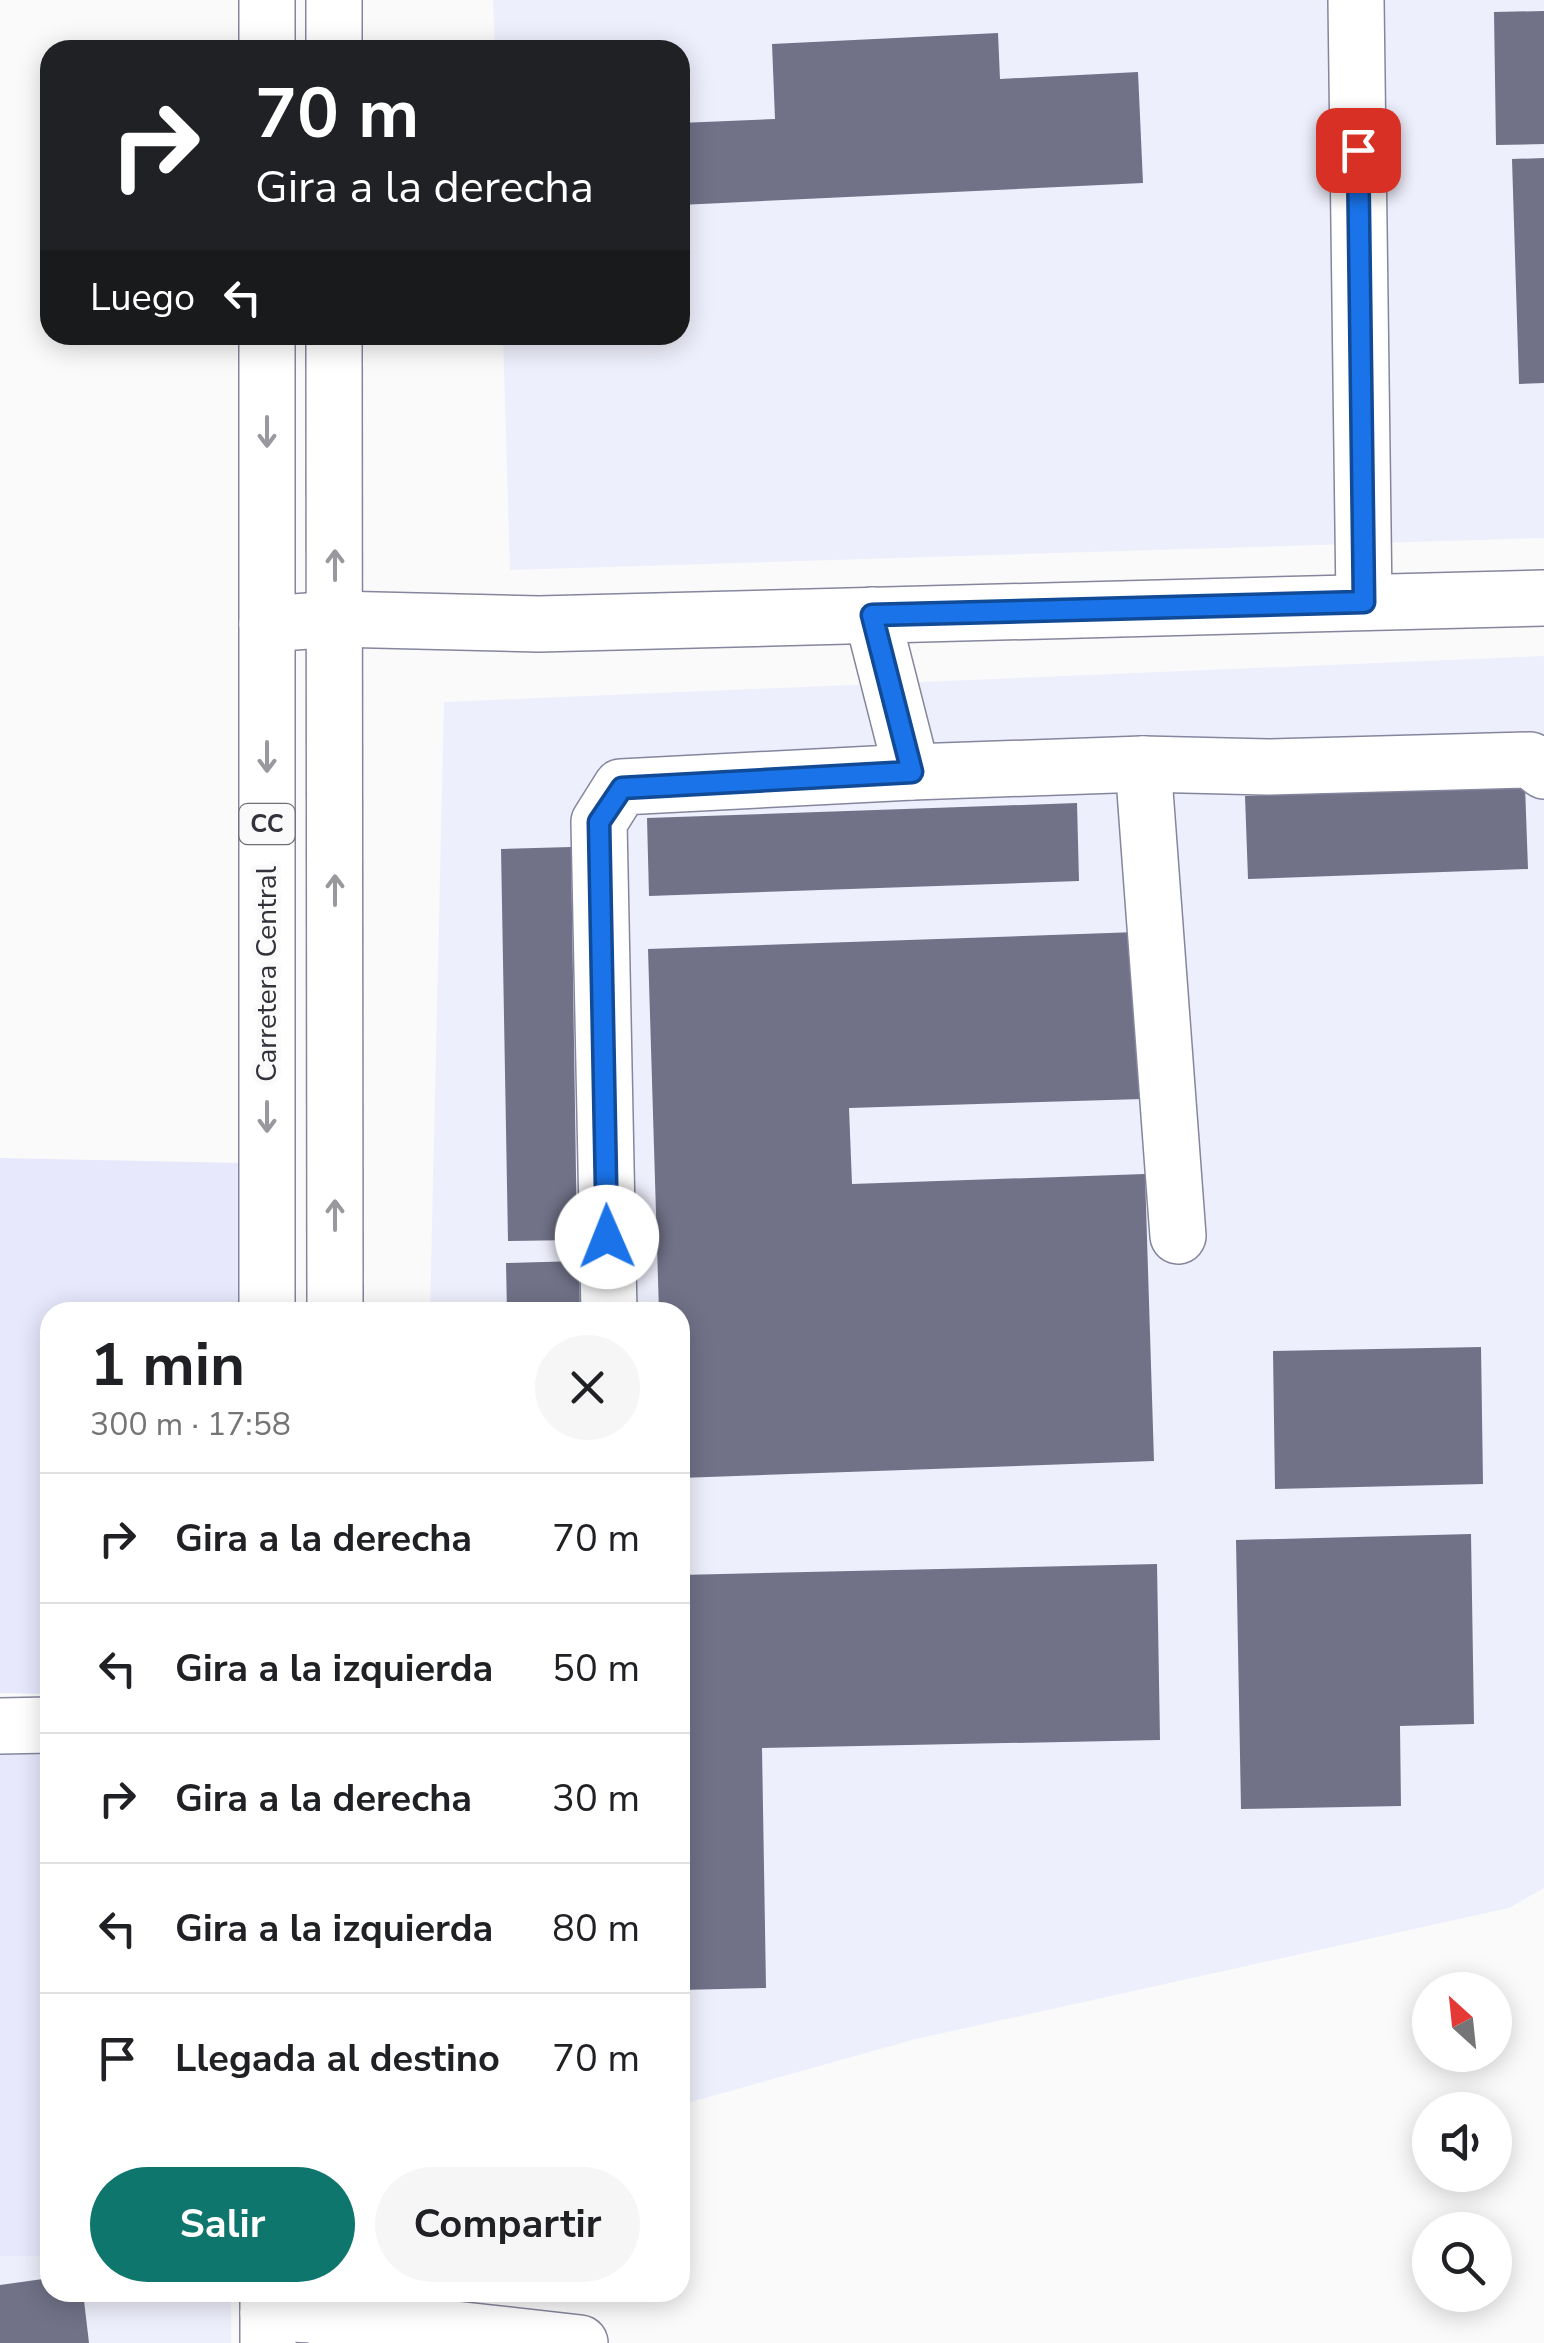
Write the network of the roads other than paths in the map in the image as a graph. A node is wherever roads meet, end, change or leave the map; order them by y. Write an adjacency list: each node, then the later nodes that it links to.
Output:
1 (266, 0): 4 (main road)
2 (334, 0): 5 (main road)
3 (1356, 0): 9 (main road)
4 (266, 40)
5 (334, 40)
6 (267, 345): 12 (main road, Carretera Central / CC, one-way to 12)
7 (334, 345): 11 (main road, CC, one-way to 7)
8 (1544, 598): 9 (main road)
9 (1364, 602): 10 (main road)
10 (872, 615): 11 (main road); 15 (main road)
11 (334, 619): 12 (main road); 18 (main road, CC, one-way to 11)
12 (267, 624): 17 (main road, Carretera Central / CC, one-way to 17)
13 (1142, 764): 14 (main road); 15 (main road); 16 (main road)
14 (1544, 771)
15 (912, 772): 19 (main road)
16 (1178, 1236)
17 (267, 1302)
18 (335, 1302)
19 (609, 1302)
20 (40, 1725): 21 (main road)
21 (0, 1726)
22 (268, 2316): 23 (main road)
23 (336, 2317): 24 (main road)
24 (580, 2343)

